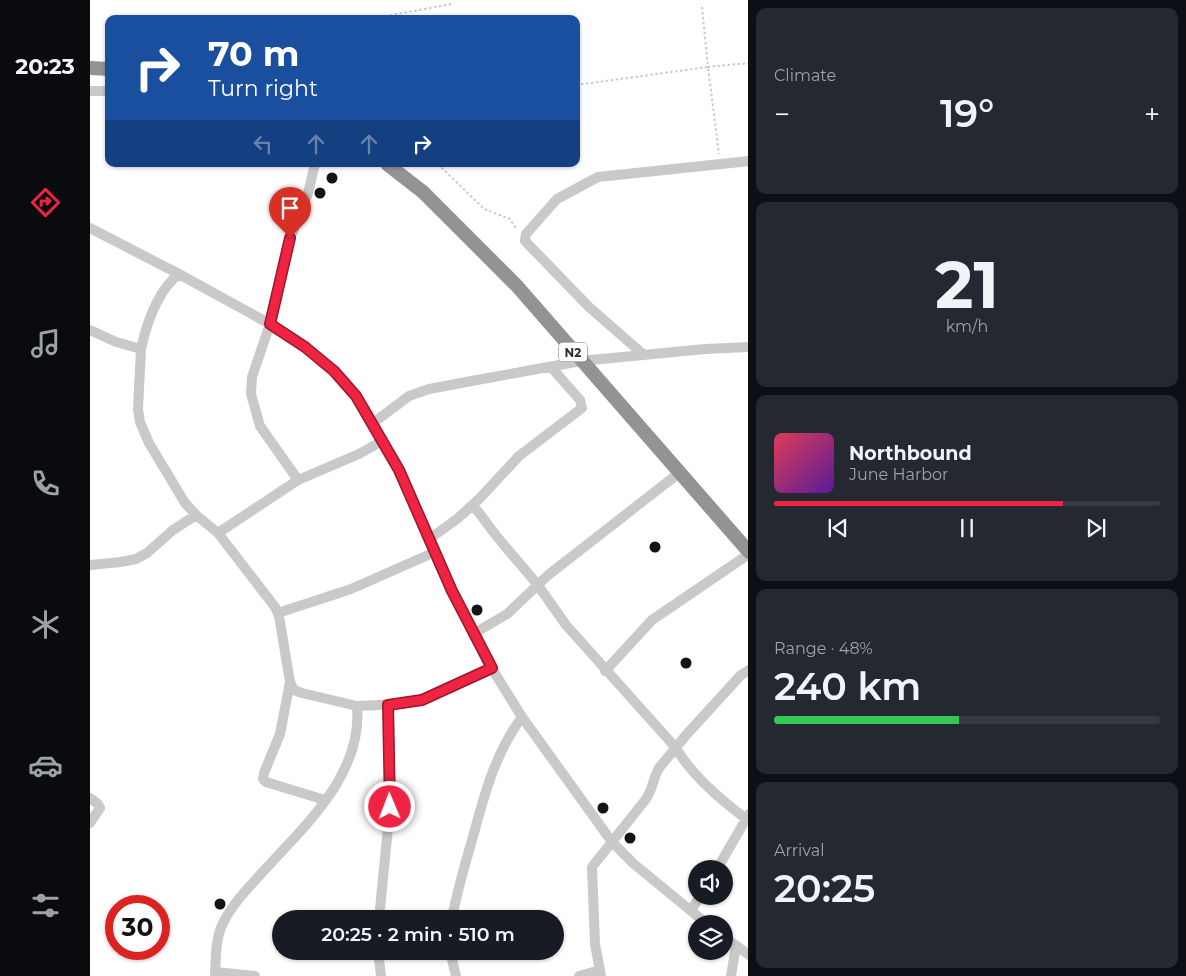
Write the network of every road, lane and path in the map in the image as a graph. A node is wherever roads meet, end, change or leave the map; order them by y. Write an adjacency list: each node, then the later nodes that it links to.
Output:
1 (452, 4): 3 (path)
2 (702, 7): 5 (path)
3 (392, 15)
4 (748, 63): 5 (path)
5 (708, 67): 8 (path); 12 (path)
6 (90, 68): 7 (highway)
7 (105, 69)
8 (580, 84)
9 (90, 91): 10 (street)
10 (105, 91)
11 (748, 161): 12 (street)
12 (720, 164): 17 (street)
13 (314, 167): 19 (street)
14 (391, 167): 24 (highway, N2)
15 (441, 167): 17 (path)
16 (90, 228): 18 (street)
17 (525, 241): 23 (street)
18 (179, 274): 19 (street); 22 (street)
19 (270, 324): 26 (street); 29 (street)
20 (90, 330): 22 (street)
21 (748, 347): 23 (street)
22 (141, 349): 31 (street)
23 (644, 355): 24 (street)
24 (581, 361): 25 (street); 28 (highway, N2)
25 (551, 367): 26 (street); 30 (street)
26 (374, 423): 27 (street)
27 (382, 441): 29 (street); 33 (street)
28 (679, 473): 35 (highway, N2); 37 (street)
29 (298, 480): 32 (street)
30 (472, 504): 33 (street); 37 (street)
31 (196, 516): 32 (street); 36 (street)
32 (218, 533): 38 (street)
33 (429, 539): 34 (street)
34 (435, 552): 38 (street); 39 (street)
35 (748, 553): 42 (street)
36 (90, 565)
37 (537, 584): 39 (street); 42 (street)
38 (278, 613): 43 (street)
39 (473, 634): 40 (street)
40 (492, 668): 44 (street); 46 (street)
41 (748, 670): 47 (street)
42 (606, 671): 47 (street)
43 (290, 682): 45 (street); 49 (street)
44 (388, 705): 45 (street); 55 (street)
45 (357, 706): 49 (street)
46 (522, 717): 52 (street); 56 (street)
47 (676, 748): 50 (street); 52 (street)
48 (90, 798): 51 (street)
49 (325, 800): 65 (street)
50 (747, 816): 53 (street)
51 (90, 823)
52 (612, 842): 57 (street); 64 (street)
53 (722, 860)
54 (695, 905): 57 (street)
55 (380, 910)
56 (454, 910)
57 (691, 911): 58 (street)
58 (696, 915)
59 (733, 944): 60 (street)
60 (736, 946): 61 (street); 70 (street)
61 (748, 954)
62 (379, 960): 67 (street)
63 (452, 960): 68 (street)
64 (600, 973): 69 (street)
65 (215, 974): 66 (street)
66 (255, 976)
67 (381, 976)
68 (456, 976)
69 (579, 976)
70 (730, 976)

